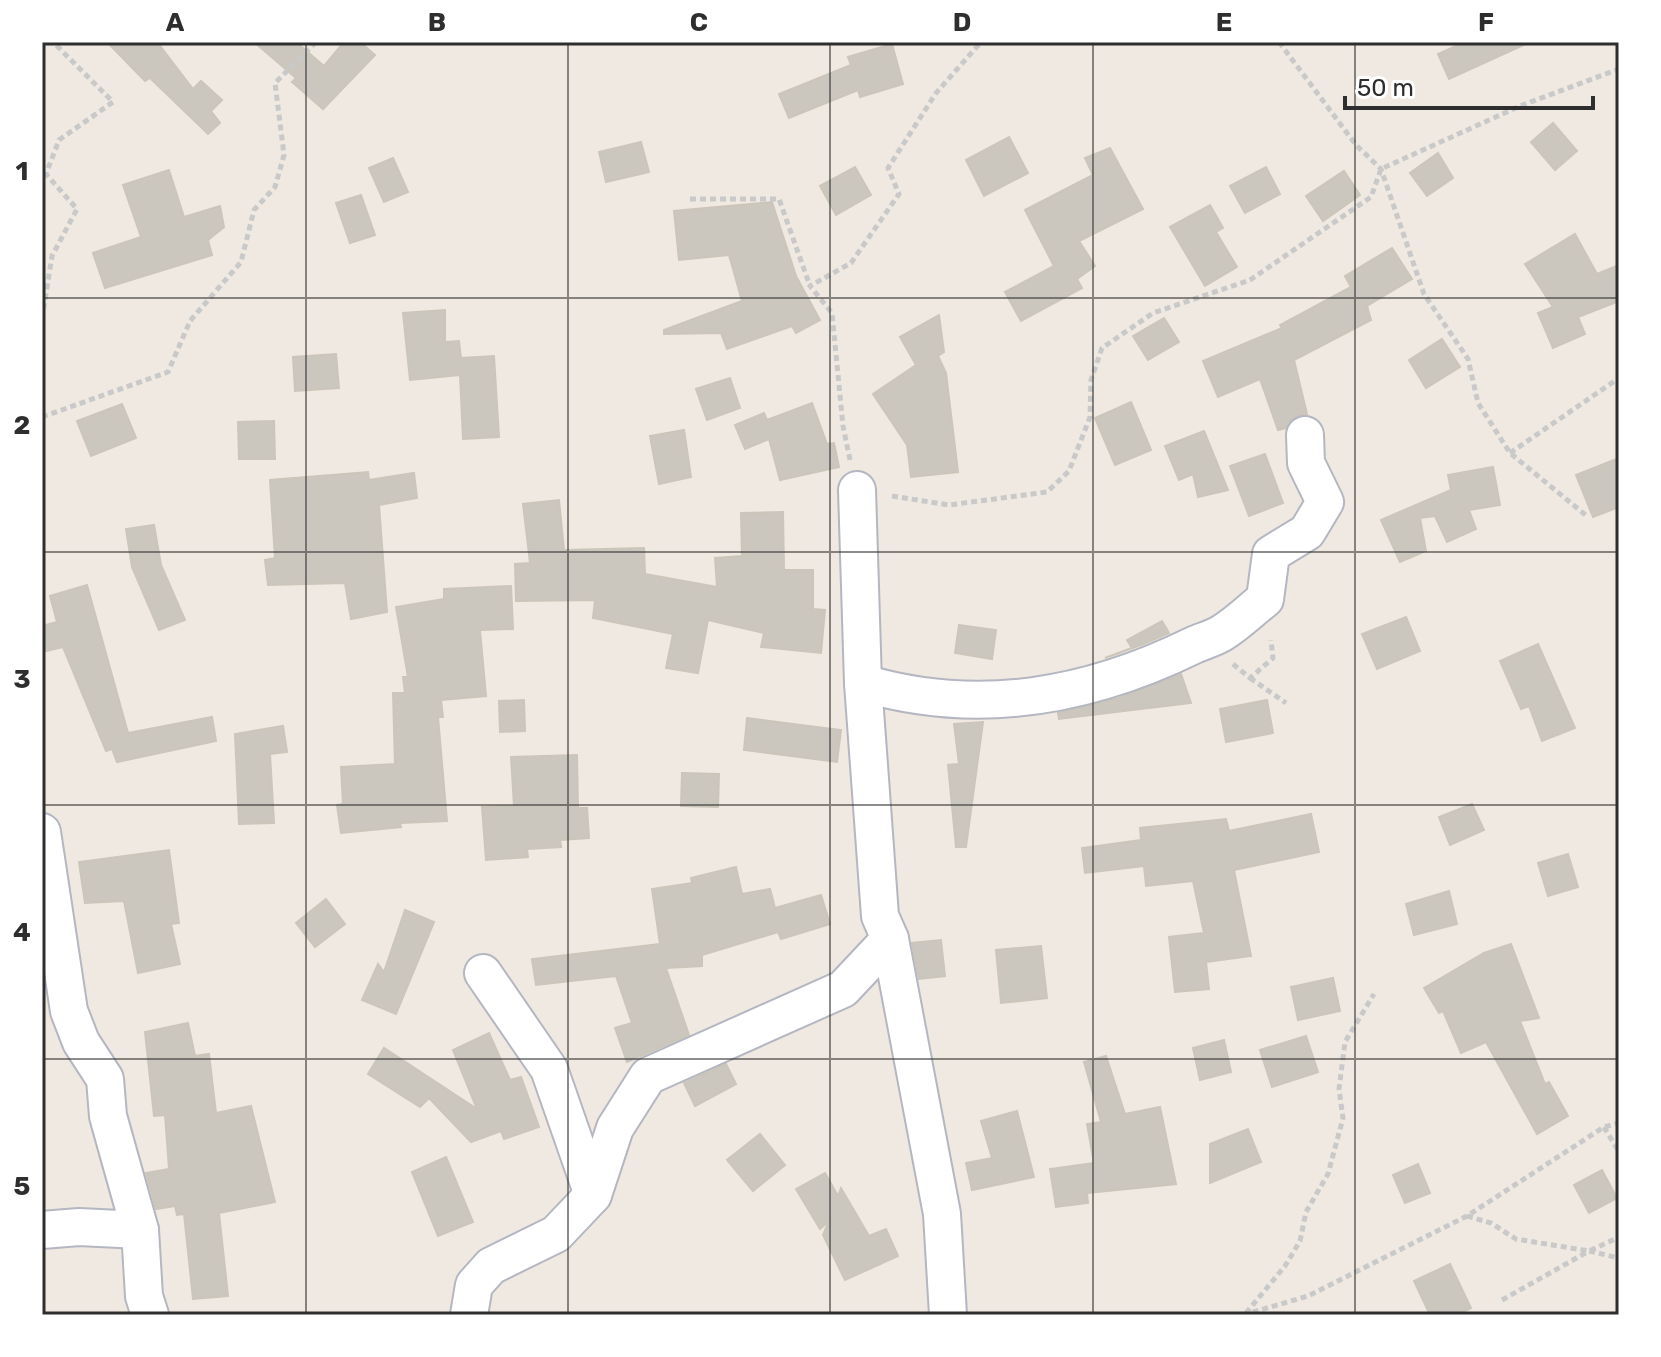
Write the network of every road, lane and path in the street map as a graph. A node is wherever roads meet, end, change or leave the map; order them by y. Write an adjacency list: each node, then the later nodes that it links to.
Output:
1 (53, 42): 9 (path)
2 (316, 42): 11 (path)
3 (981, 42): 8 (path)
4 (1279, 42): 6 (path)
5 (1619, 69): 6 (path)
6 (1381, 169): 13 (path); 14 (path)
7 (690, 199): 8 (path)
8 (810, 286): 14 (path)
9 (42, 319)
10 (1619, 378): 13 (path)
11 (42, 417)
12 (1305, 435): 17 (street)
13 (1510, 453): 15 (path)
14 (857, 490): 17 (street)
15 (1588, 517)
16 (1250, 678): 18 (path)
17 (863, 683): 20 (street)
18 (1286, 703)
19 (42, 832): 29 (street)
20 (890, 939): 26 (street); 36 (street)
21 (483, 973): 26 (street)
22 (1374, 994): 37 (path)
23 (1619, 1123): 24 (path)
24 (1604, 1127): 25 (path); 27 (path)
25 (1619, 1152)
26 (593, 1195): 35 (street)
27 (1467, 1216): 31 (path); 37 (path)
28 (42, 1230): 29 (street)
29 (140, 1230): 34 (street)
30 (1619, 1237): 31 (path)
31 (1589, 1251): 32 (path); 33 (path)
32 (1619, 1258)
33 (1502, 1300)
34 (150, 1315)
35 (469, 1315)
36 (948, 1315)
37 (1244, 1315)

